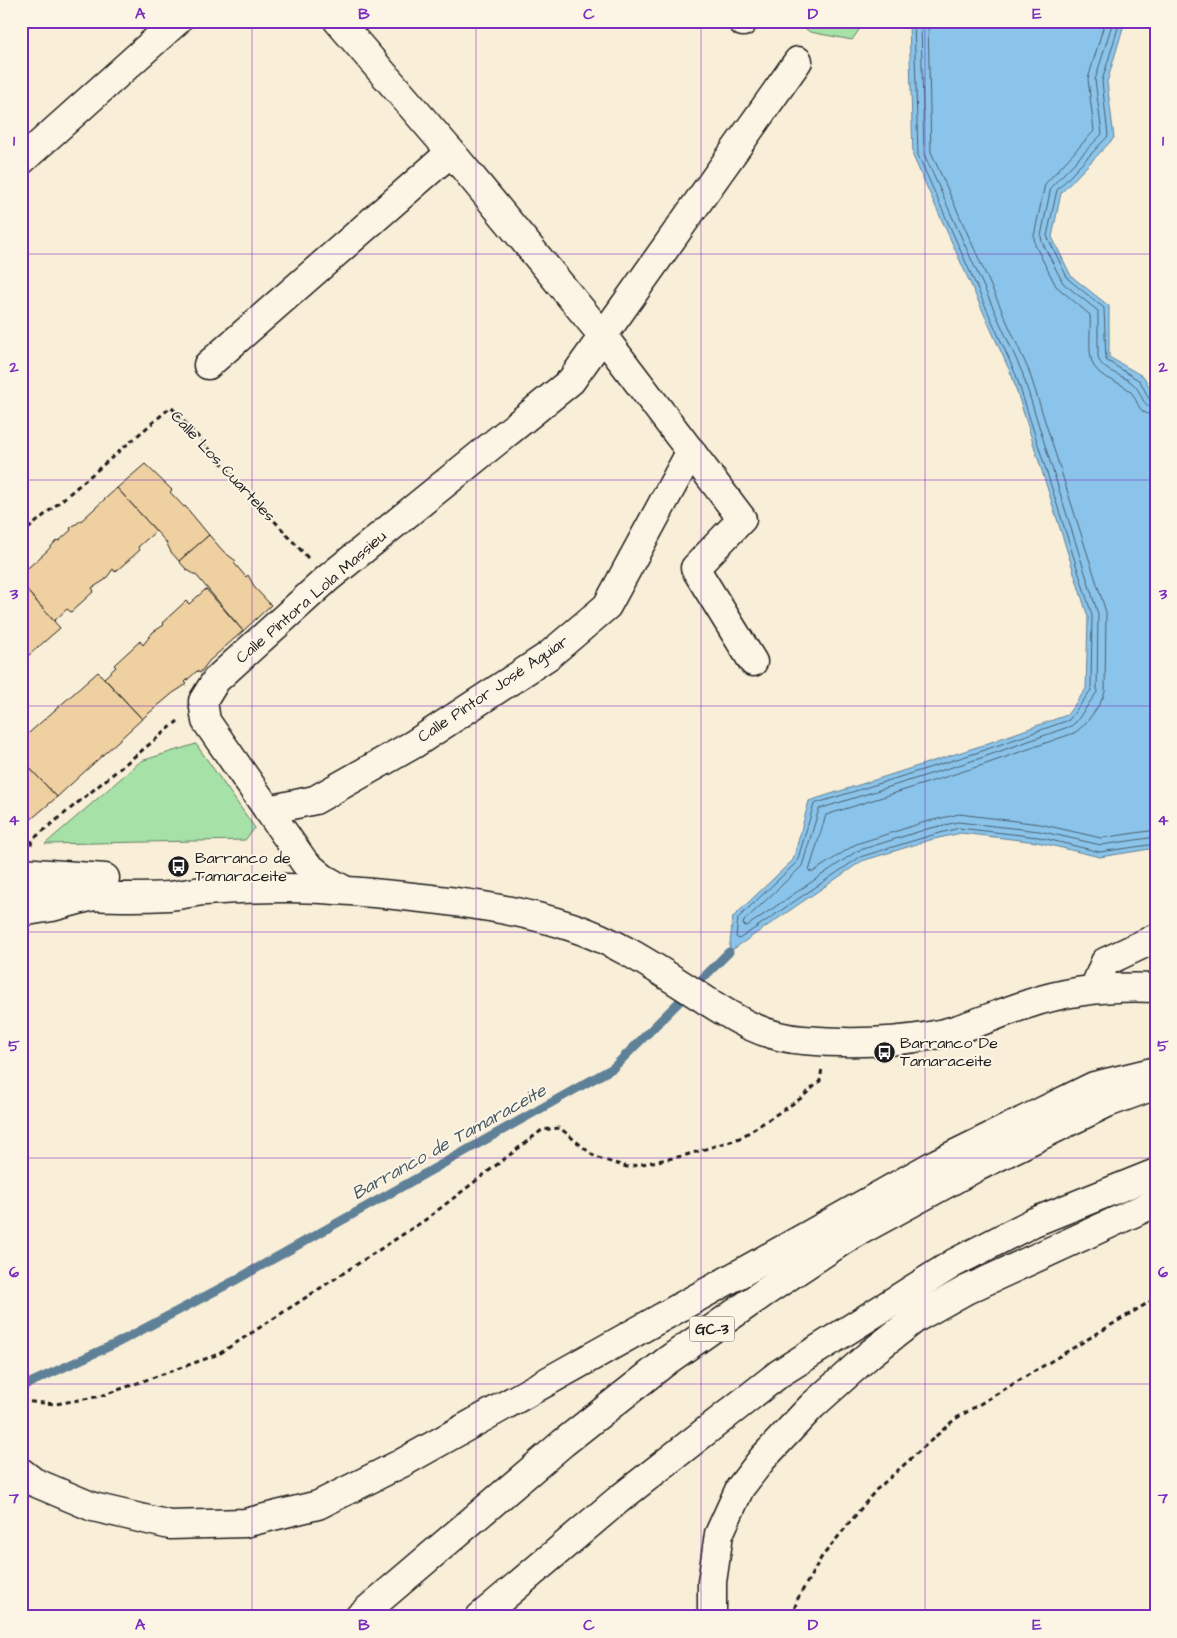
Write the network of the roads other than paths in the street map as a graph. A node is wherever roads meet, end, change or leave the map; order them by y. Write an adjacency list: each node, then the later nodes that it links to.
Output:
1 (176, 21): 5 (main road)
2 (338, 21): 4 (main road)
3 (798, 61): 6 (main road, Calle Pintora Lola Massieu)
4 (451, 152): 6 (main road); 7 (main road)
5 (21, 161)
6 (602, 336): 8 (main road); 10 (main road, Calle Pintora Lola Massieu)
7 (208, 365)
8 (691, 451): 9 (main road); 10 (main road, Calle Pintor José Aguiar)
9 (753, 662)
10 (268, 810): 12 (main road)
11 (24, 879): 13 (main road); 14 (main road)
12 (344, 890): 13 (main road); 18 (main road)
13 (203, 891): 14 (main road)
14 (93, 896): 15 (main road)
15 (21, 912)
16 (1156, 938): 18 (main road)
17 (1156, 988): 18 (main road)
18 (1094, 989)
19 (1156, 1072): 21 (main road)
20 (1156, 1085): 21 (main road, GC-3)
21 (1101, 1095): 24 (main road); 25 (main road, GC-3)
22 (1156, 1173): 26 (main road)
23 (1149, 1205): 27 (main road)
24 (21, 1472)
25 (359, 1617)
26 (480, 1617)
27 (712, 1617)

